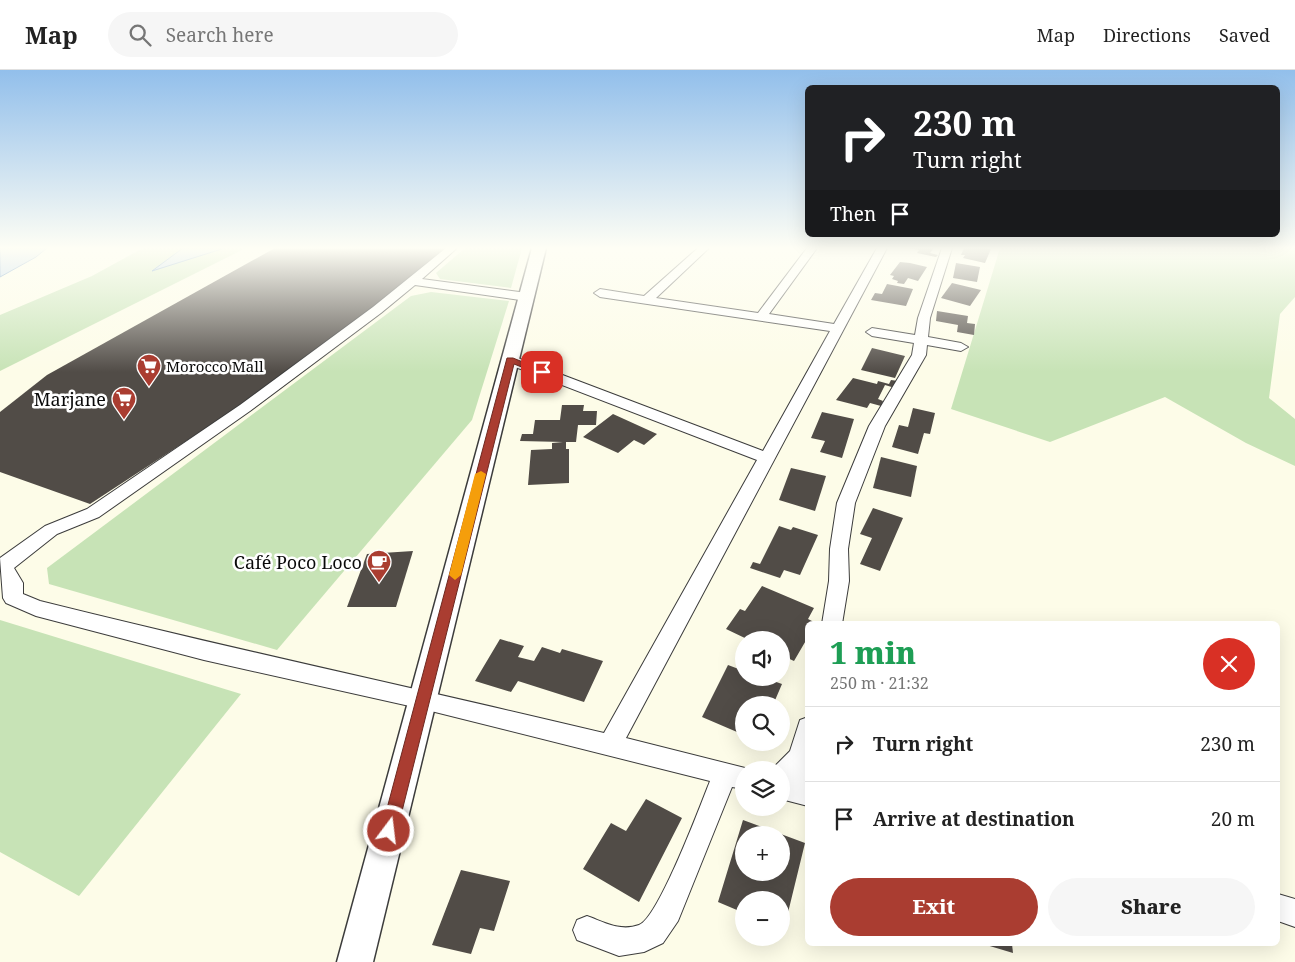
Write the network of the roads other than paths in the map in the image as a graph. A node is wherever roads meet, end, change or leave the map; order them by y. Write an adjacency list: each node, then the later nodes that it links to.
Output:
1 (403, 290): 19 (street)
2 (475, 290): 9 (street)
3 (529, 290): 9 (street)
4 (658, 290): 10 (street)
5 (781, 290): 11 (street)
6 (858, 290): 12 (street)
7 (932, 290): 14 (street)
8 (600, 293): 10 (street)
9 (527, 297): 16 (street)
10 (647, 300): 11 (street)
11 (761, 317): 12 (street)
12 (836, 328): 17 (street)
13 (872, 332): 14 (street)
14 (922, 340): 15 (street); 18 (street)
15 (961, 347)
16 (510, 360): 17 (street); 19 (street)
17 (766, 458): 21 (street)
18 (832, 621)
19 (423, 699): 21 (street); 31 (street)
20 (805, 738): 22 (street)
21 (610, 745): 25 (street)
22 (800, 757): 23 (street); 24 (street)
23 (790, 766)
24 (805, 773)
25 (735, 776): 30 (street)
26 (790, 789): 27 (street)
27 (805, 793)
28 (1280, 909): 29 (street)
29 (1295, 913)
30 (587, 930)
31 (355, 962)

